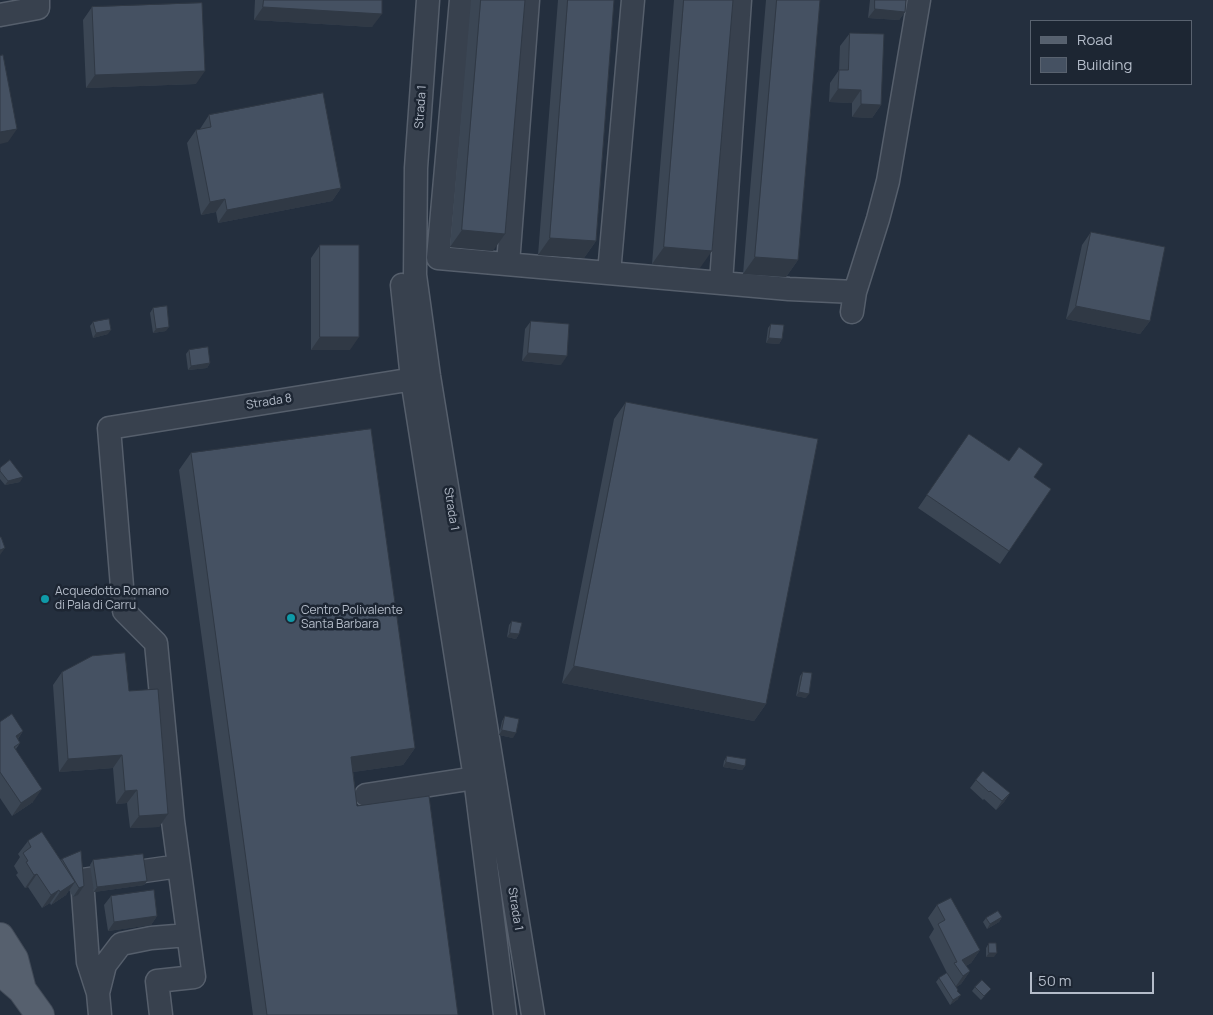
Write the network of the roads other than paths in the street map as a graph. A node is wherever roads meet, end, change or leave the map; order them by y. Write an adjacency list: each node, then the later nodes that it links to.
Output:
1 (38, 0): 9 (street)
2 (416, 0): 13 (street, Strada 1)
3 (428, 0): 13 (street, Strada 1)
4 (461, 0): 10 (street)
5 (528, 0): 10 (street)
6 (633, 0): 11 (street)
7 (740, 0): 12 (street)
8 (919, 0): 12 (street)
9 (0, 15)
10 (508, 264): 11 (street)
11 (609, 273): 12 (street)
12 (721, 283)
13 (420, 377): 14 (street, Strada 1); 16 (street, Strada 8); 26 (street, Strada 1)
14 (475, 778): 15 (street); 25 (street, Strada 1)
15 (366, 794)
16 (179, 866): 17 (street); 21 (street)
17 (188, 935): 21 (street); 24 (street)
18 (0, 937): 20 (main road)
19 (0, 971): 20 (main road)
20 (22, 990): 22 (main road)
21 (98, 993): 23 (street)
22 (40, 1015)
23 (100, 1015)
24 (161, 1015)
25 (505, 1015)
26 (533, 1015)

